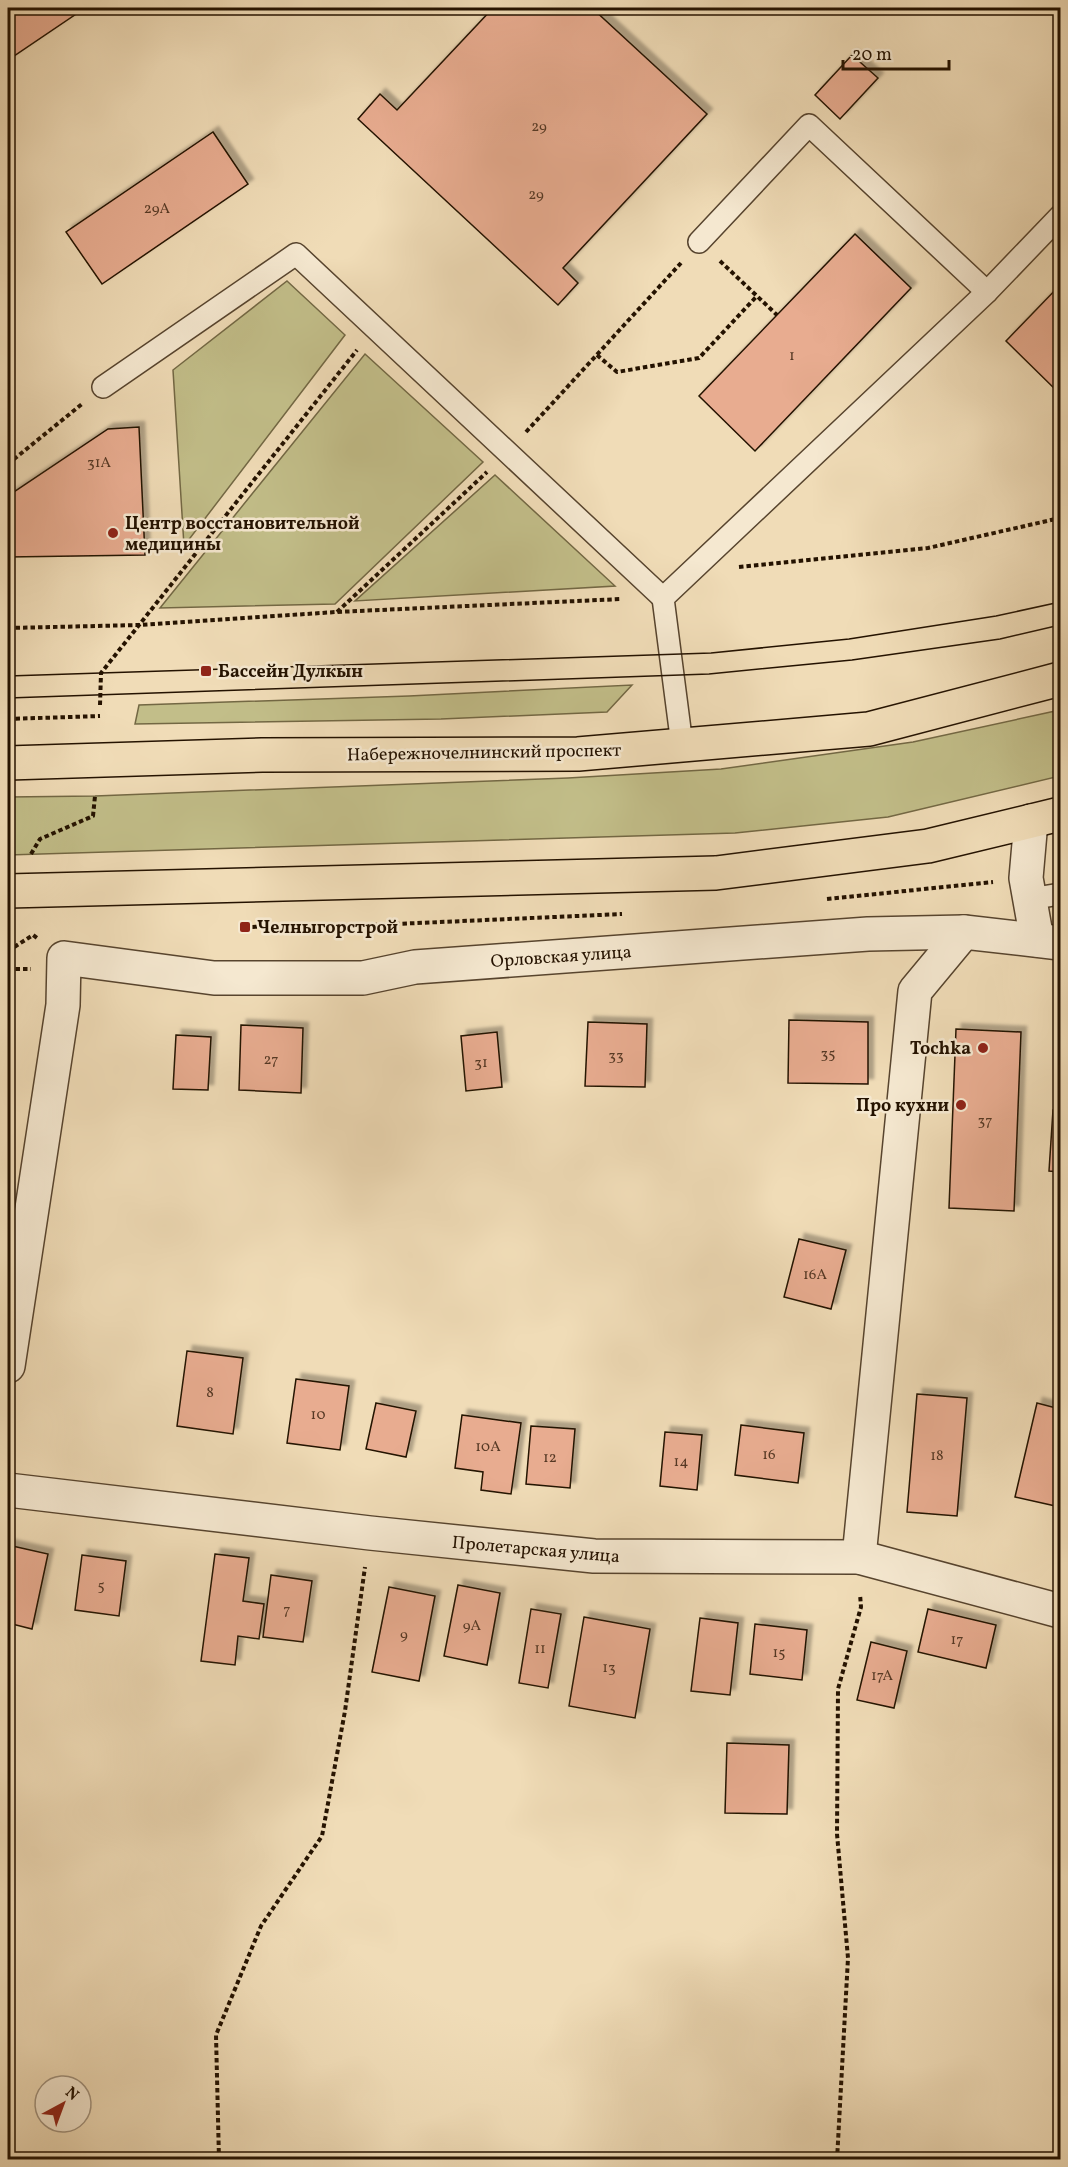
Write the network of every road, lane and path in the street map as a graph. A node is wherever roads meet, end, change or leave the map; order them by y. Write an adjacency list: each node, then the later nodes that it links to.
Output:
1 (1060, 216): 3 (lane)
2 (699, 242): 3 (lane); 4 (path)
3 (987, 292): 12 (lane)
4 (757, 296): 5 (path); 7 (path)
5 (777, 315)
6 (374, 328): 8 (lane); 12 (lane); 13 (path)
7 (597, 355)
8 (103, 387): 9 (path)
9 (8, 464)
10 (1060, 518): 11 (path)
11 (730, 568)
12 (663, 598): 13 (path); 19 (lane)
13 (140, 625): 14 (path); 16 (path)
14 (8, 628)
15 (1060, 679): 19 (main road, Набережночелнинский проспект)
16 (100, 705)
17 (100, 716): 18 (path)
18 (8, 719)
19 (682, 745): 20 (main road, Набережночелнинский проспект)
20 (8, 763)
21 (96, 796): 23 (path)
22 (1046, 817): 24 (main road); 25 (street)
23 (31, 854)
24 (8, 891)
25 (1045, 896): 28 (street)
26 (964, 932): 28 (street, Орловская улица); 30 (street, Орловская улица); 33 (street)
27 (33, 935): 29 (path)
28 (1049, 942)
29 (8, 951)
30 (8, 1365)
31 (8, 1490): 32 (street, Пролетарская улица)
32 (370, 1533): 33 (street, Пролетарская улица); 35 (path)
33 (859, 1557): 34 (street, Пролетарская улица); 36 (path)
34 (1060, 1611)
35 (219, 2160)
36 (837, 2160)

